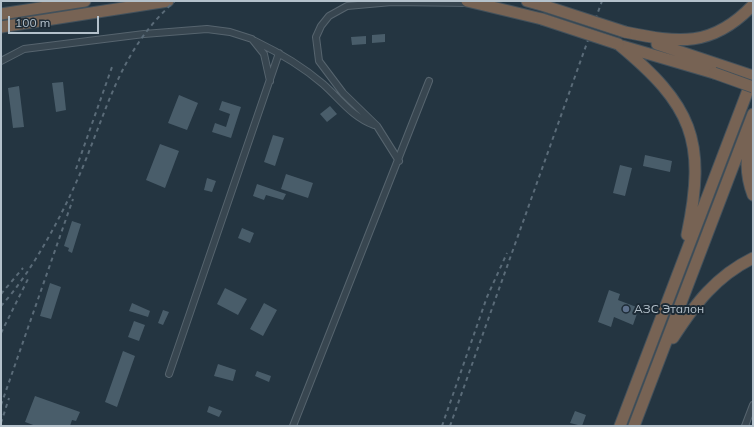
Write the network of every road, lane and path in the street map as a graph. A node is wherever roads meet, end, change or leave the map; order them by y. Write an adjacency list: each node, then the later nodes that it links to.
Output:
1 (85, 1): 6 (highway)
2 (168, 1): 7 (highway)
3 (527, 1): 8 (highway, bridge)
4 (472, 2): 10 (highway, bridge); 20 (street)
5 (753, 5): 8 (highway)
6 (1, 14)
7 (1, 27)
8 (625, 32): 13 (highway)
9 (252, 39): 11 (street); 12 (street); 16 (street)
10 (618, 44): 13 (highway); 24 (highway)
11 (279, 53): 16 (street); 20 (street)
12 (1, 61)
13 (715, 69): 14 (highway); 17 (highway, bridge)
14 (753, 77): 24 (highway)
15 (429, 81): 21 (street)
16 (270, 82): 26 (street)
17 (753, 87)
18 (753, 114): 25 (highway)
19 (753, 125): 22 (highway)
20 (377, 126): 21 (street)
21 (399, 161): 28 (street)
22 (753, 195)
23 (753, 258): 25 (highway)
24 (681, 265): 29 (highway)
25 (662, 355): 30 (highway)
26 (169, 374)
27 (753, 405): 31 (street)
28 (293, 426)
29 (620, 426)
30 (634, 426)
31 (745, 426)

